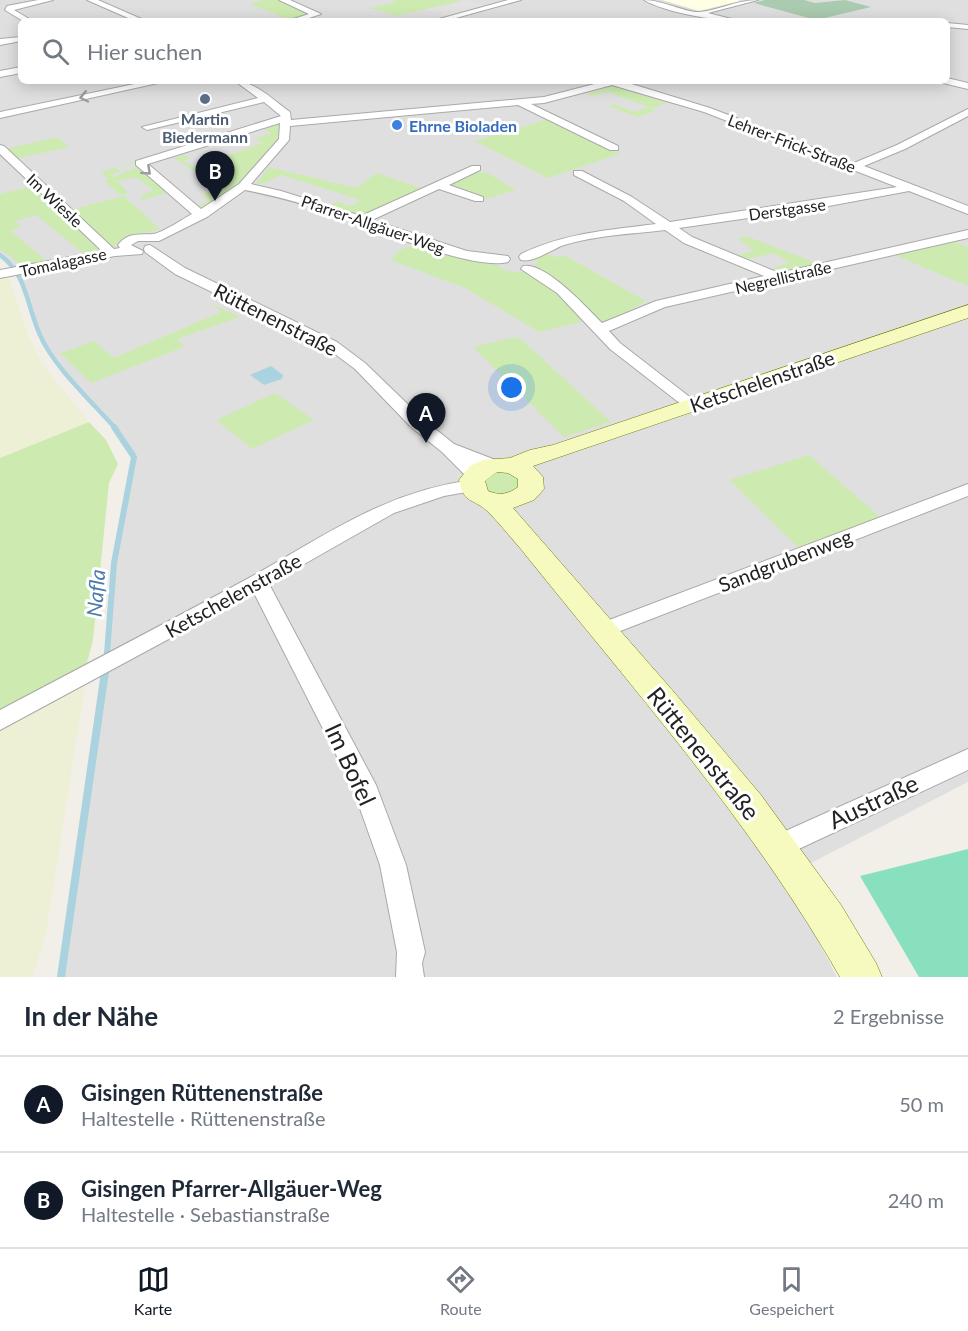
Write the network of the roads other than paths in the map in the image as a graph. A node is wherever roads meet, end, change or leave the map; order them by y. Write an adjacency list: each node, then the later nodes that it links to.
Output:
1 (49, 0): 8 (street)
2 (91, 0): 9 (street)
3 (283, 0): 10 (street)
4 (517, 0): 11 (street)
5 (648, 0): 7 (street)
6 (754, 0): 7 (street)
7 (698, 14): 12 (street); 13 (street)
8 (23, 18)
9 (135, 18)
10 (302, 18)
11 (450, 18)
12 (694, 18)
13 (719, 18)
14 (18, 19): 15 (street)
15 (0, 20)
16 (950, 25): 17 (street)
17 (968, 27)
18 (18, 39): 19 (street)
19 (0, 42)
20 (18, 71): 21 (street)
21 (0, 74)
22 (950, 82): 27 (street)
23 (148, 84): 31 (street, one-way to 31)
24 (244, 84): 28 (street)
25 (608, 84): 29 (street)
26 (622, 84): 37 (street, Lehrer-Frick-Straße)
27 (968, 86)
28 (266, 99): 32 (street); 33 (street)
29 (521, 103): 32 (street); 35 (street)
30 (968, 112): 37 (street)
31 (0, 115)
32 (286, 119): 36 (street); 41 (street); 45 (street, one-way to 45)
33 (147, 127)
34 (0, 148): 50 (street, Im Wiesle)
35 (614, 148)
36 (151, 155)
37 (853, 167): 42 (street, Lehrer-Frick-Straße)
38 (476, 168): 40 (street)
39 (578, 173): 47 (street)
40 (439, 185): 43 (street); 46 (street)
41 (243, 186): 45 (street); 46 (street, Pfarrer-Allgäuer-Weg)
42 (908, 188): 44 (street, Lehrer-Frick-Straße); 47 (street, Derstgasse)
43 (479, 199)
44 (968, 210)
45 (203, 214): 49 (street)
46 (362, 220): 51 (street, Pfarrer-Allgäuer-Weg)
47 (666, 226): 51 (street, Derstgasse); 53 (street)
48 (968, 234): 53 (street, Negrellistraße)
49 (152, 244): 50 (street, Tomalagasse); 57 (street, Rüttenenstraße)
50 (110, 252): 52 (street, Tomalagasse)
51 (527, 263): 55 (street)
52 (4, 273)
53 (779, 278): 55 (street, Negrellistraße)
54 (968, 311): 56 (main road, Ketschelenstraße)
55 (601, 329): 56 (street)
56 (692, 405): 57 (main road, Ketschelenstraße)
57 (499, 481): 59 (street, Ketschelenstraße); 60 (main road, Rüttenenstraße)
58 (968, 490): 60 (street, Sandgrubenweg)
59 (258, 582): 61 (street, Ketschelenstraße); 64 (street, Im Bofel)
60 (603, 630): 63 (main road, Rüttenenstraße)
61 (0, 721)
62 (968, 759): 63 (street, Austraße)
63 (779, 846): 65 (main road, Rüttenenstraße)
64 (410, 968)
65 (862, 977)

